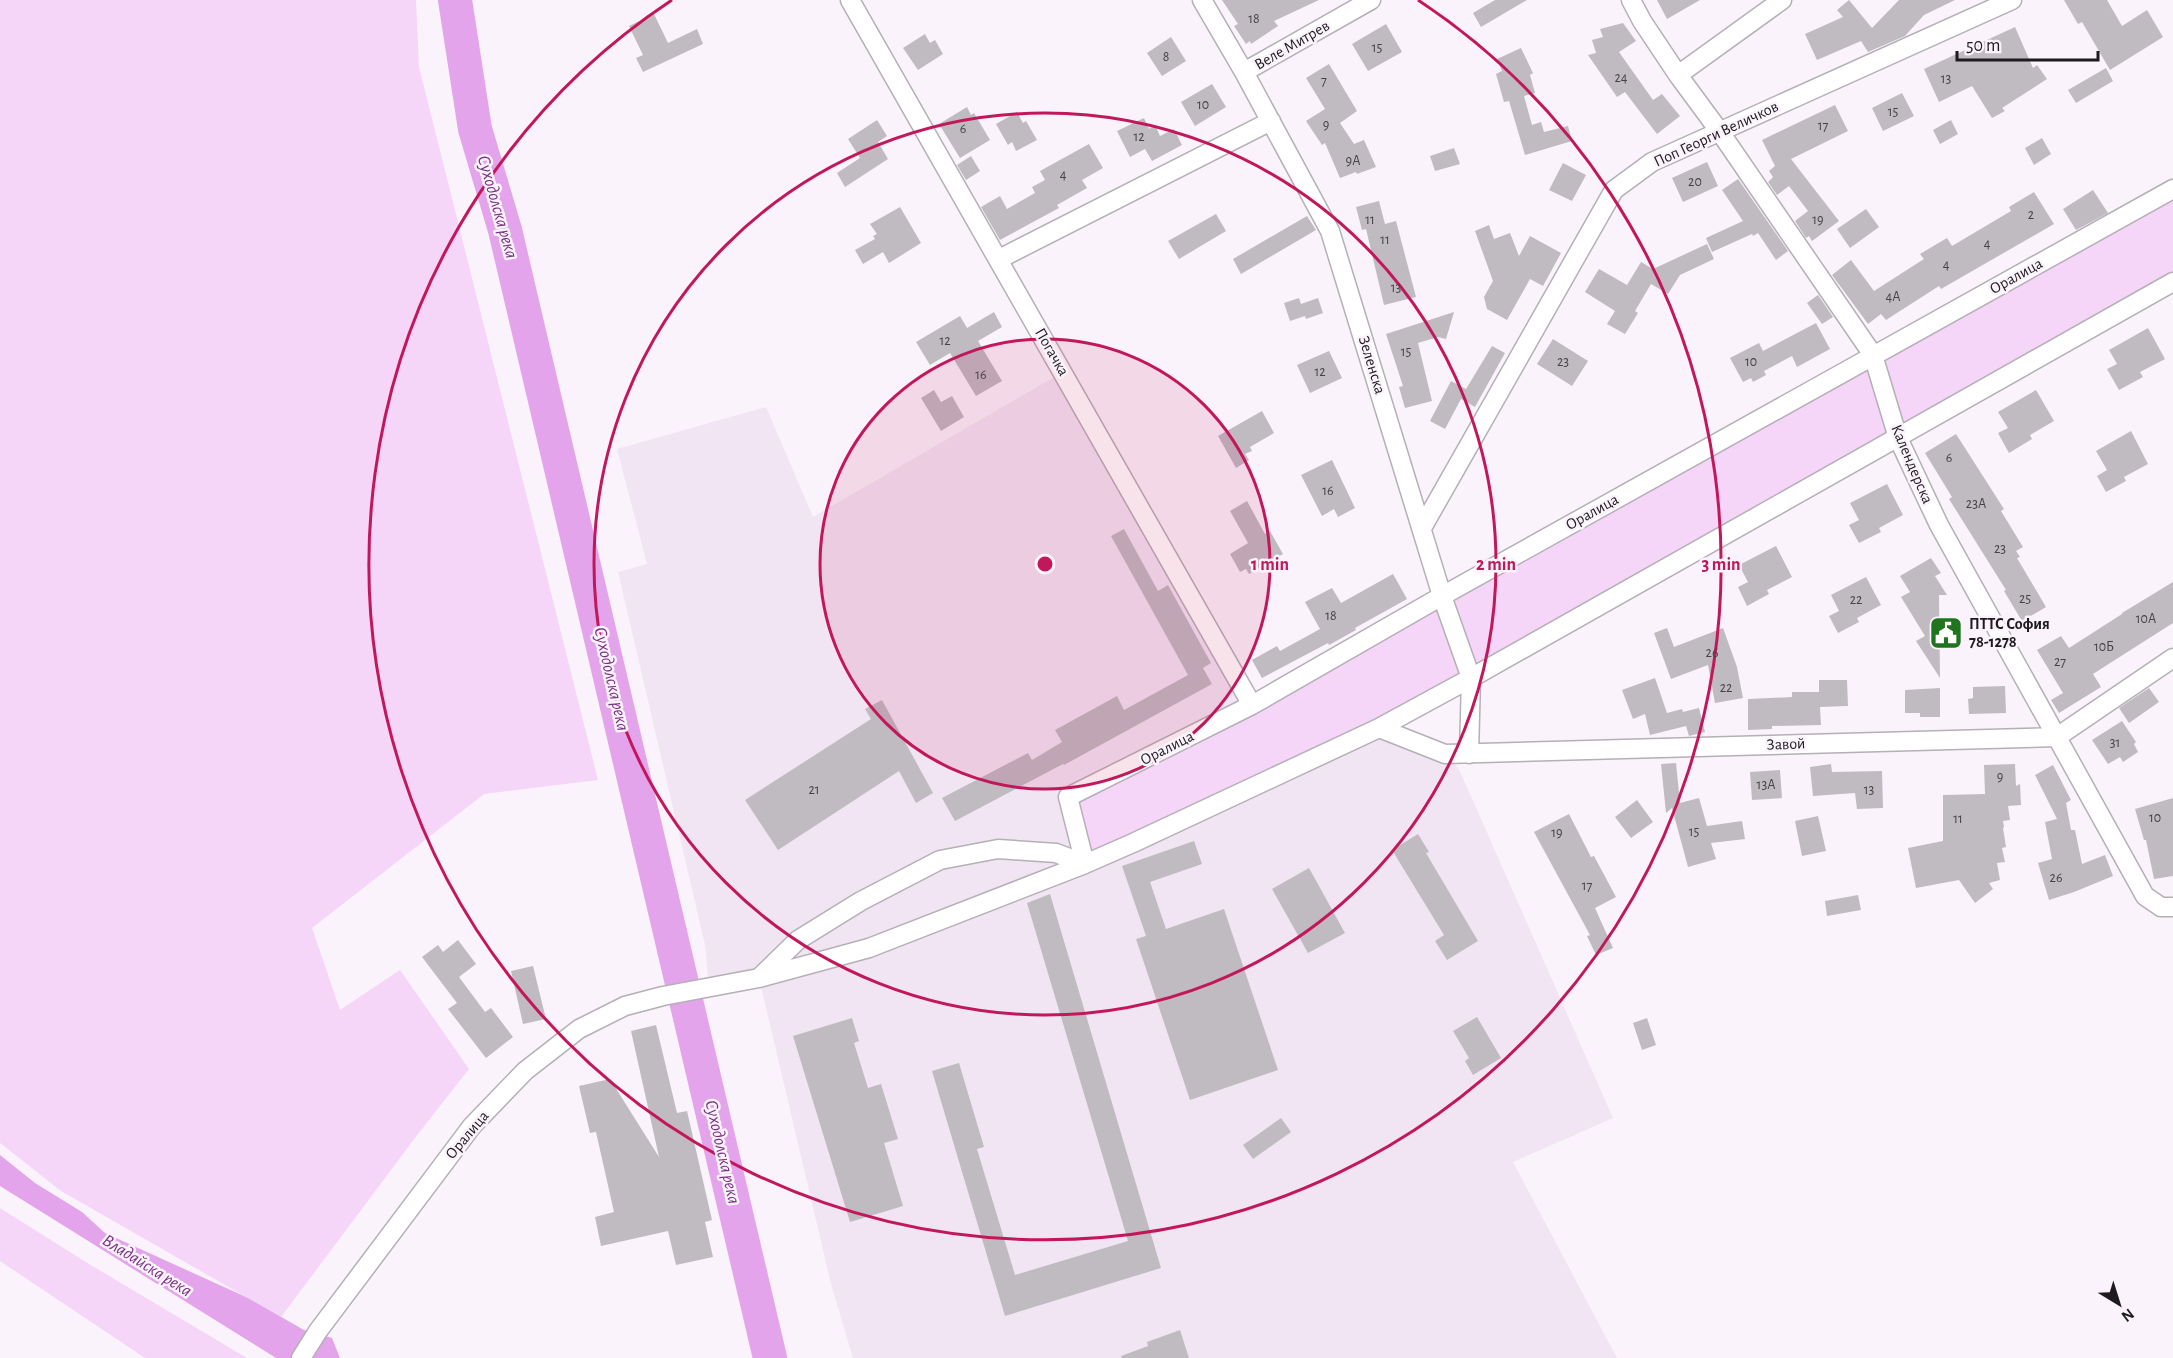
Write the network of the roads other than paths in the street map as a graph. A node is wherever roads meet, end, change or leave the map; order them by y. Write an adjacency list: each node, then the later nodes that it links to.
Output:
1 (850, 0): 12 (street, Погачка)
2 (1202, 0): 7 (street, Зеленска)
3 (1371, 0): 7 (street, Веле Митрев)
4 (1631, 0): 8 (street, Календерска)
5 (1782, 0): 8 (street)
6 (2012, 0): 10 (street, Поп Георги Величков)
7 (1244, 72): 9 (street, Зеленска)
8 (1678, 75): 10 (street, Календерска)
9 (1271, 121): 12 (street); 16 (street, Зеленска)
10 (1720, 132): 14 (street, Календерска); 16 (street, Поп Георги Величков)
11 (2173, 189): 14 (street, Оралица)
12 (999, 259): 20 (street, Погачка)
13 (2173, 282): 15 (street)
14 (1873, 355): 15 (street, Календерска); 17 (street, Оралица)
15 (1898, 438): 19 (street); 22 (street, Календерска)
16 (1422, 528): 17 (street, Зеленска)
17 (1442, 596): 19 (street, Зеленска); 20 (street, Оралица)
18 (2173, 658): 22 (street)
19 (1471, 678): 21 (street); 23 (street, Зеленска)
20 (1252, 705): 24 (street, Оралица)
21 (1378, 728): 23 (street, Завой); 24 (street)
22 (2057, 737): 23 (street, Завой); 25 (street, Календерска)
23 (1469, 754)
24 (1085, 864): 26 (street); 26 (street)
25 (2167, 907)
26 (759, 978): 27 (street, Оралица)
27 (301, 1358)

